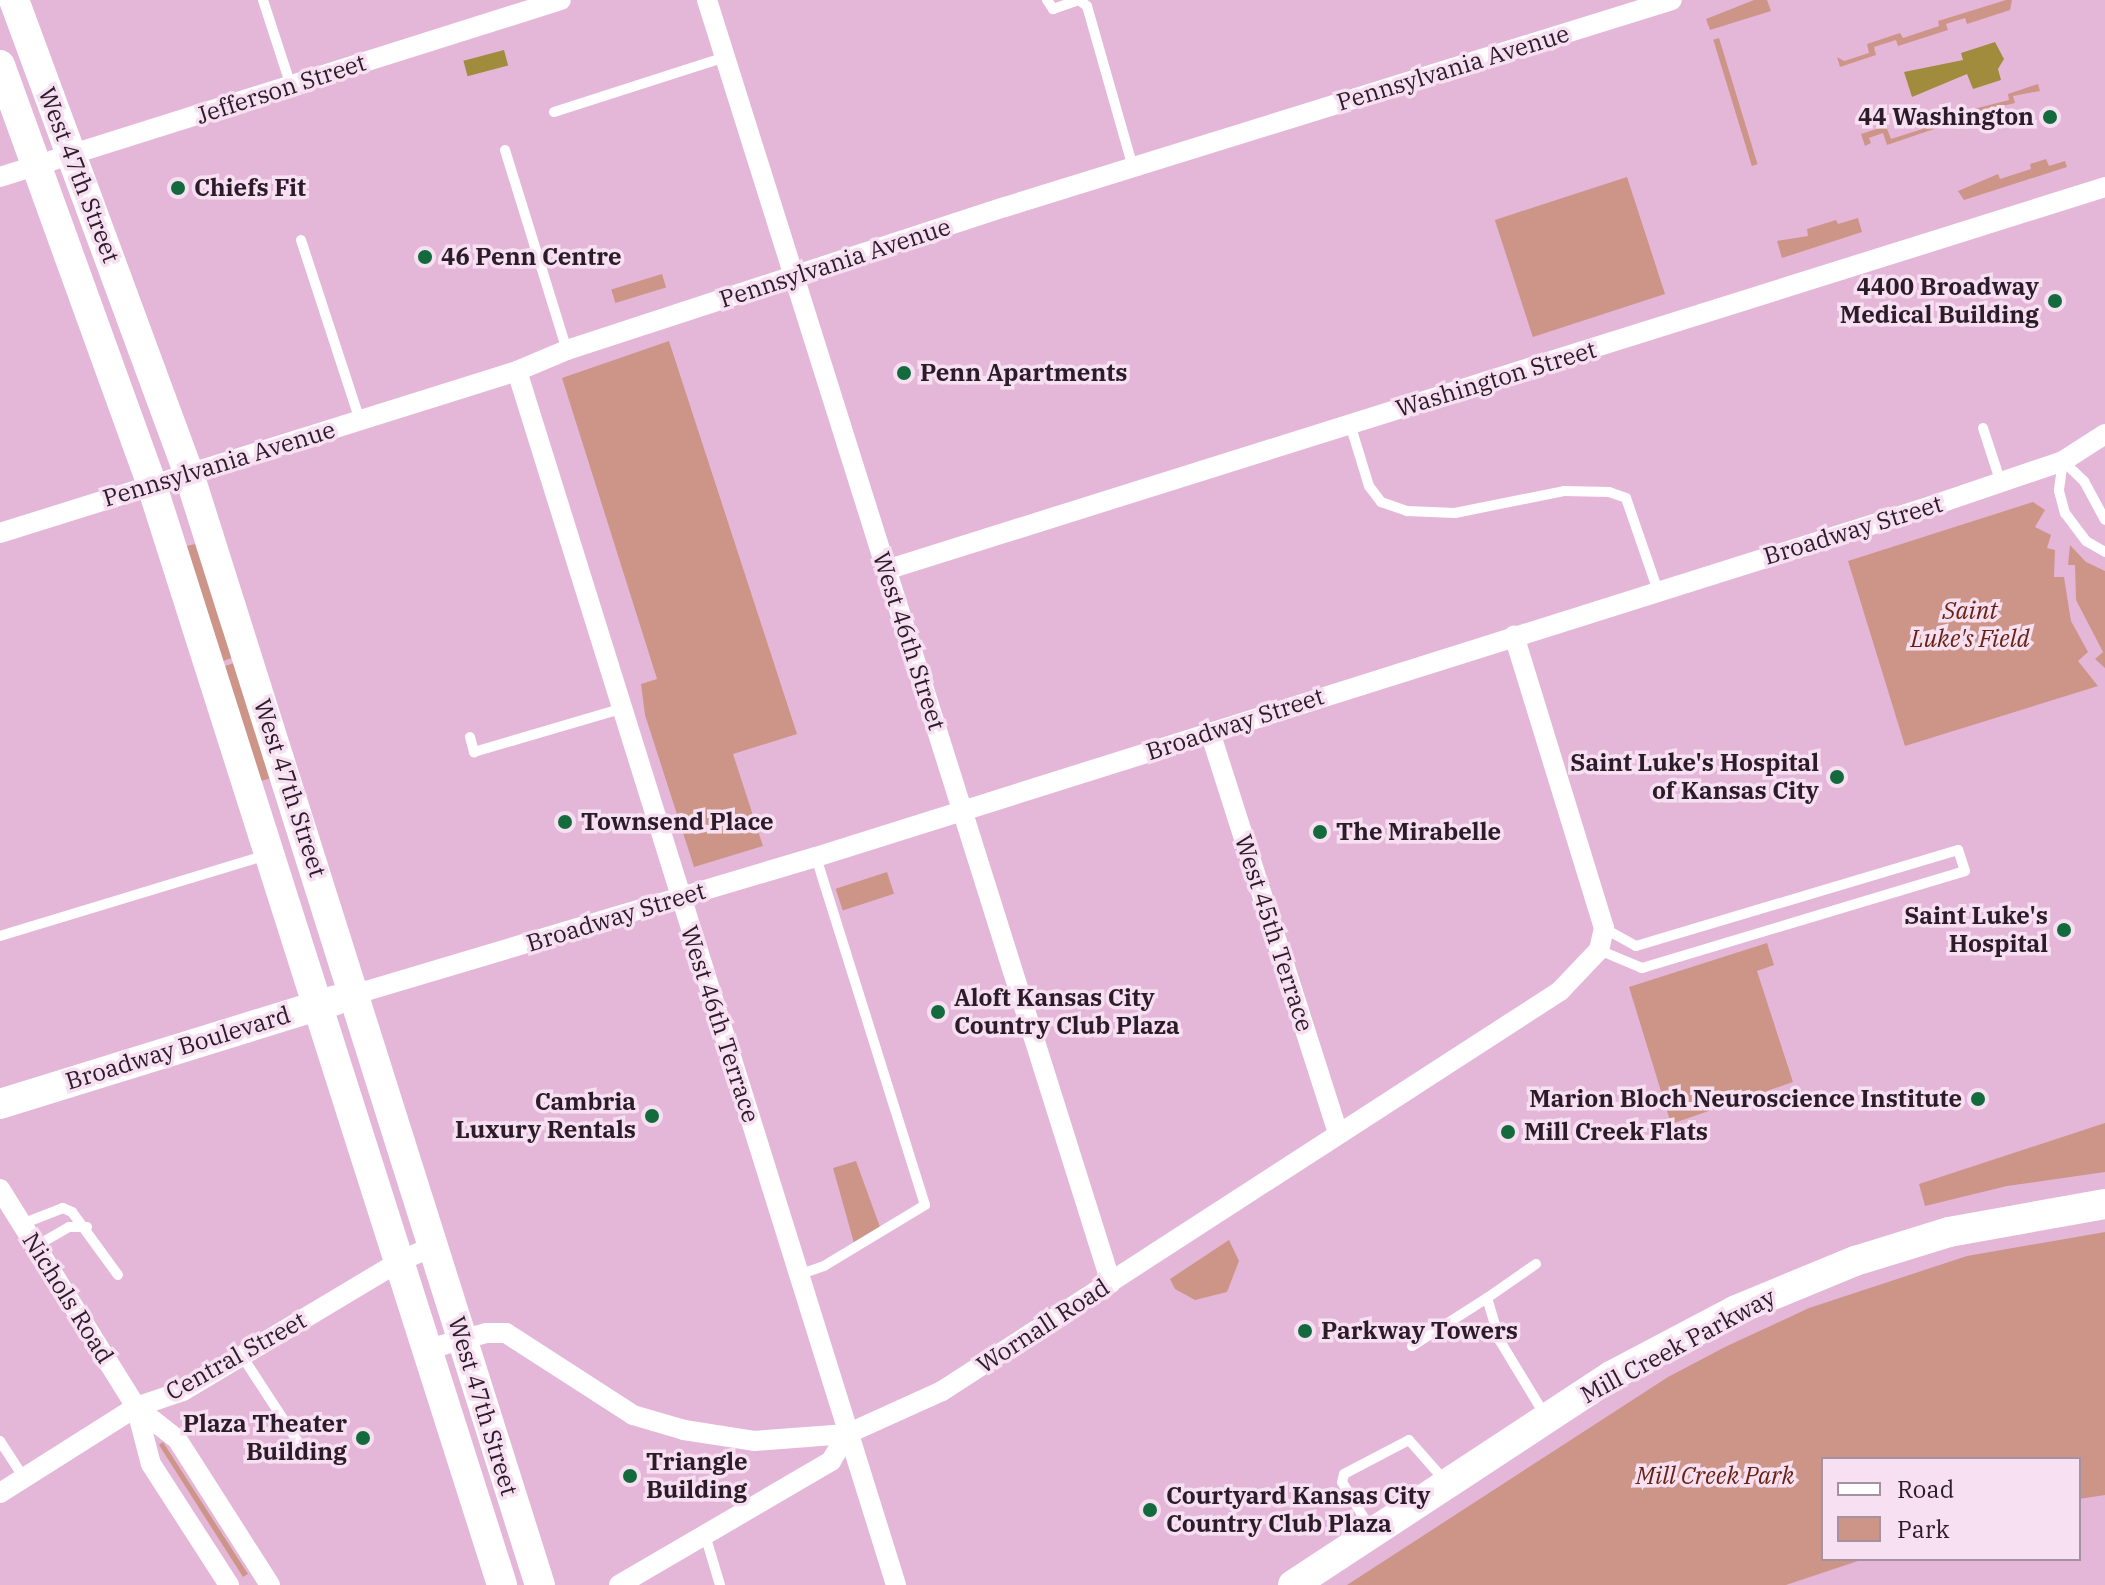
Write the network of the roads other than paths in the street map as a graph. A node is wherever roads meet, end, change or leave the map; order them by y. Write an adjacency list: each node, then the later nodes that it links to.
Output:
1 (14, 0): 12 (main road, West 47th Street)
2 (263, 0): 9 (lane)
3 (561, 0): 9 (street, Jefferson Street)
4 (707, 0): 7 (street, West 46th Street)
5 (1047, 0): 14 (lane)
6 (1672, 0): 14 (street, Pennsylvania Avenue)
7 (725, 57): 10 (lane); 18 (street, West 46th Street)
8 (0, 65): 13 (main road, West 47th Street)
9 (291, 86): 12 (street, Jefferson Street)
10 (554, 112)
11 (505, 150): 19 (lane)
12 (70, 155): 13 (street, Jefferson Street); 26 (main road, West 47th Street)
13 (36, 166): 15 (street, Jefferson Street); 28 (main road, West 47th Street)
14 (1134, 168): 18 (street, Pennsylvania Avenue)
15 (0, 177)
16 (2105, 187): 22 (street, Washington Street)
17 (301, 240): 21 (lane)
18 (794, 276): 19 (street, Pennsylvania Avenue); 32 (street, West 46th Street)
19 (567, 350): 20 (street, Pennsylvania Avenue)
20 (517, 371): 21 (street, Pennsylvania Avenue); 35 (street, West 46th Terrace)
21 (360, 421): 26 (street, Pennsylvania Avenue)
22 (1350, 424): 32 (street, Washington Street); 33 (lane)
23 (1983, 428): 27 (lane)
24 (2105, 434): 25 (street, Broadway Street)
25 (2063, 461): 27 (street, Broadway Street); 29 (lane); 31 (lane)
26 (189, 474): 28 (street, Pennsylvania Avenue); 39 (main road, West 47th Street)
27 (2001, 483): 33 (street, Broadway Street)
28 (152, 486): 30 (street, Pennsylvania Avenue); 38 (main road, West 47th Street)
29 (2105, 520)
30 (0, 533)
31 (2105, 552)
32 (886, 570): 40 (street, West 46th Street)
33 (1658, 591): 34 (street, Broadway Street)
34 (1514, 636): 36 (street, Broadway Street); 50 (street)
35 (620, 709): 37 (lane); 45 (street, West 46th Terrace)
36 (1210, 732): 40 (street, Broadway Street); 57 (street, West 45th Terrace)
37 (470, 737)
38 (244, 777): 39 (main road); 41 (main road, West 47th Street)
39 (298, 811): 43 (main road, West 47th Street)
40 (963, 811): 42 (street, Broadway Street); 68 (street, West 46th Street)
41 (267, 848): 43 (main road); 51 (lane); 55 (main road, West 47th Street)
42 (816, 857): 45 (street, Broadway Street); 67 (lane)
43 (319, 877): 54 (main road, West 47th Street)
44 (1859, 880): 46 (lane); 46 (lane); 47 (lane)
45 (679, 898): 54 (street, Broadway Street); 67 (street, West 46th Terrace)
46 (1865, 901): 49 (lane)
47 (1776, 904): 48 (lane); 49 (lane)
48 (1725, 919): 50 (lane); 52 (lane)
49 (1782, 926): 52 (lane)
50 (1604, 928): 53 (street)
51 (0, 936)
52 (1732, 941): 53 (lane)
53 (1599, 950): 57 (street, Wornall Road)
54 (356, 994): 55 (main road, Broadway Boulevard); 63 (main road, West 47th Street)
55 (317, 1005): 56 (main road, Broadway Boulevard); 64 (main road, West 47th Street)
56 (0, 1104)
57 (1338, 1134): 68 (street, Wornall Road)
58 (0, 1189): 60 (street, Nichols Road)
59 (2105, 1204): 75 (main road, Mill Creek Parkway)
60 (22, 1224): 61 (lane); 62 (street, Nichols Road)
61 (87, 1227): 62 (lane); 66 (lane)
62 (36, 1246): 74 (street, Nichols Road)
63 (432, 1247): 64 (street, Central Street); 70 (main road, West 47th Street)
64 (400, 1261): 72 (main road, West 47th Street); 73 (street, Central Street)
65 (1536, 1264): 69 (lane)
66 (118, 1275)
67 (798, 1275): 76 (street, West 46th Terrace)
68 (1111, 1283): 76 (street, Wornall Road)
69 (1487, 1298): 71 (lane); 75 (lane)
70 (463, 1339): 72 (street, Wornall Road); 76 (street, Wornall Road); 87 (main road, West 47th Street)
71 (1412, 1346)
72 (428, 1349): 86 (main road, West 47th Street)
73 (242, 1356): 74 (street, Central Street); 78 (lane)
74 (136, 1407): 79 (street, Central Street); 84 (street, Nichols Road); 85 (street, Nichols Road)
75 (1547, 1418): 80 (main road, Mill Creek Parkway)
76 (847, 1434): 83 (street); 90 (street, West 46th Terrace)
77 (0, 1441): 79 (lane)
78 (302, 1448)
79 (24, 1478): 81 (street, Central Street)
80 (1447, 1484): 82 (main road, Mill Creek Parkway); 82 (lane)
81 (0, 1493)
82 (1373, 1533): 91 (main road, Mill Creek Parkway)
83 (705, 1535): 88 (street); 89 (lane)
84 (229, 1585)
85 (270, 1585)
86 (502, 1585)
87 (540, 1585)
88 (619, 1585)
89 (720, 1585)
90 (896, 1585)
91 (1293, 1585)

